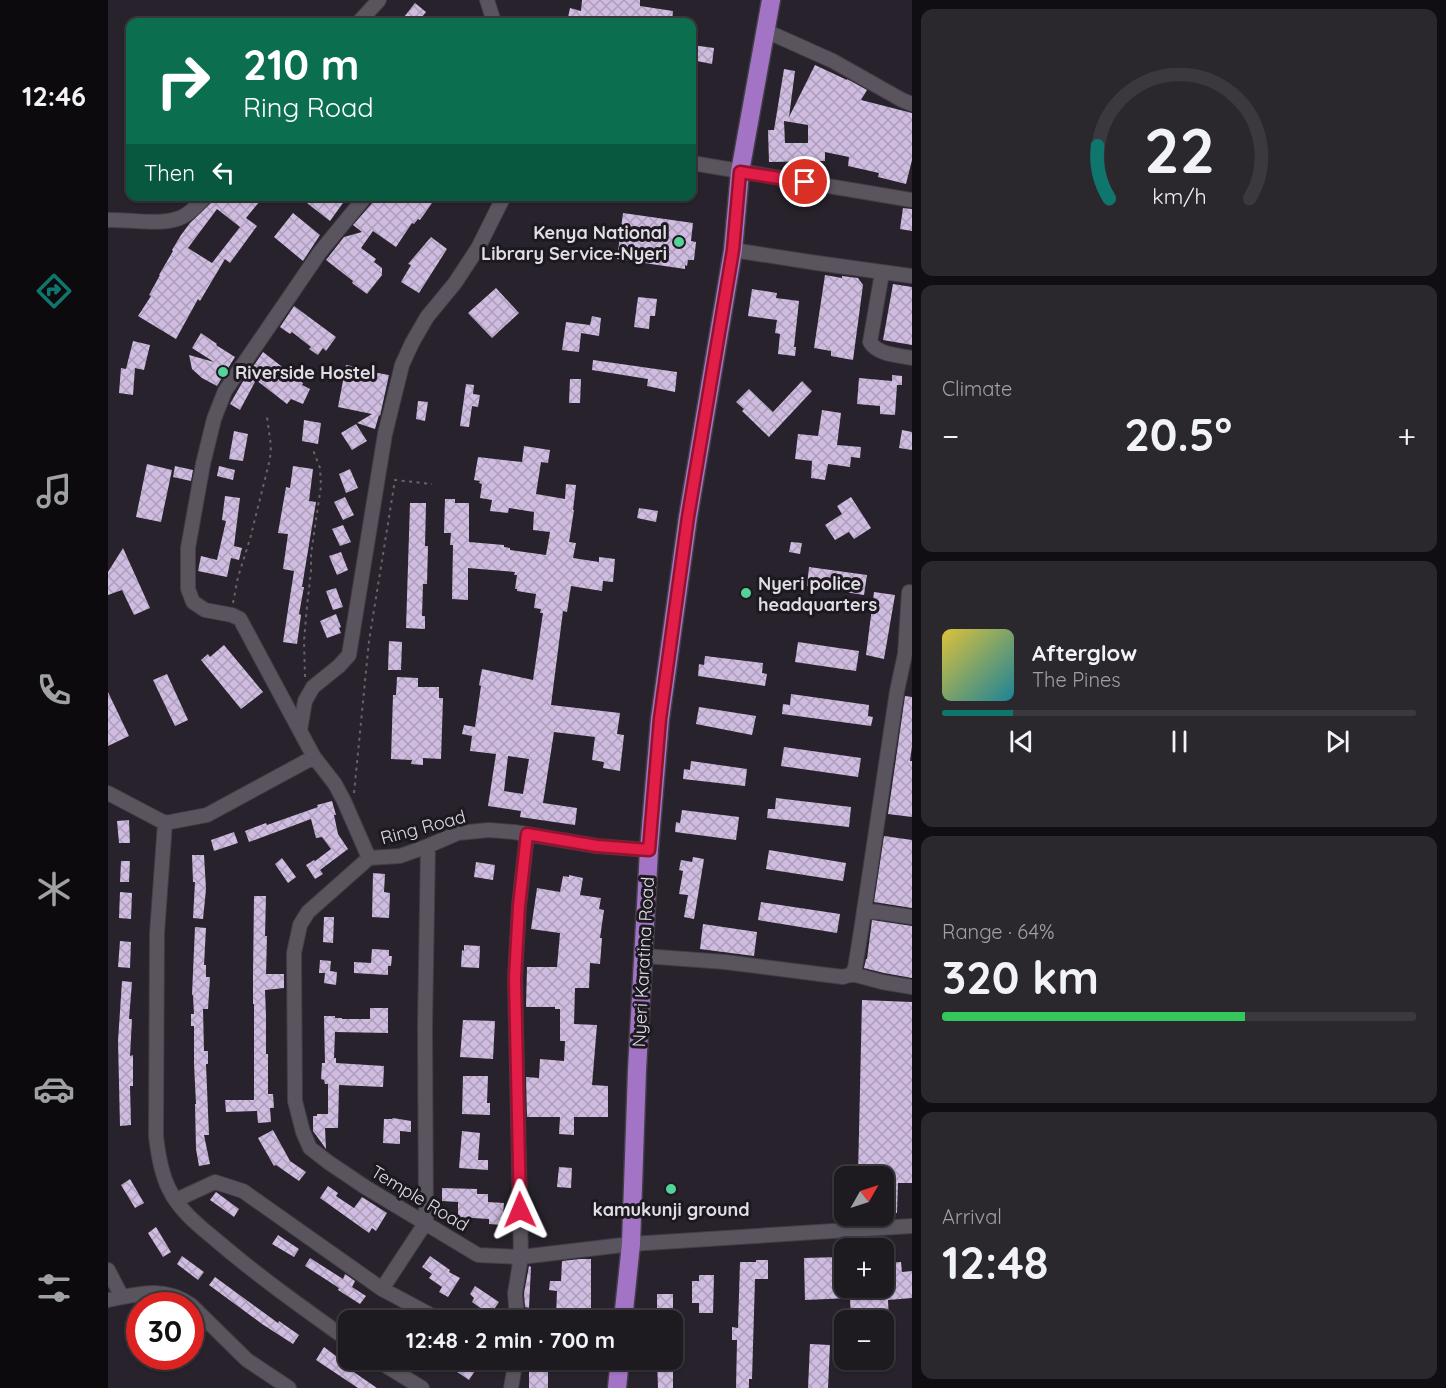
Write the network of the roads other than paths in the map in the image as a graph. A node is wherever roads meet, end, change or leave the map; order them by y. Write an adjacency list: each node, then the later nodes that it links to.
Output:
1 (379, 0): 4 (street)
2 (487, 0): 5 (street)
3 (771, 0): 6 (highway, Nyeri Karatina Road)
4 (363, 18)
5 (493, 18)
6 (766, 31): 7 (street); 9 (highway, Nyeri Karatina Road)
7 (912, 104)
8 (696, 165): 9 (street)
9 (740, 172): 10 (street); 15 (highway, Nyeri Karatina Road)
10 (912, 200)
11 (201, 201): 14 (street)
12 (362, 201): 20 (street, Ring Road)
13 (502, 201): 20 (street)
14 (108, 220)
15 (733, 250): 16 (street); 26 (highway, Nyeri Karatina Road)
16 (882, 273): 17 (street); 18 (street)
17 (912, 276)
18 (912, 358)
19 (909, 591): 28 (street)
20 (300, 730): 21 (street, Ring Road)
21 (314, 757): 23 (street); 27 (street, Ring Road)
22 (108, 792): 23 (street)
23 (165, 823): 33 (street)
24 (527, 834): 25 (street, Ring Road); 26 (street, Ring Road); 37 (street)
25 (428, 846): 27 (street, Ring Road); 34 (street)
26 (649, 850): 30 (highway, Nyeri Karatina Road)
27 (369, 858): 34 (street, Temple Road)
28 (864, 910): 29 (street); 31 (street)
29 (912, 917)
30 (644, 956): 31 (street); 36 (highway, Nyeri Karatina Road)
31 (852, 974): 32 (street)
32 (912, 987)
33 (176, 1200): 39 (street); 45 (street)
34 (426, 1222): 37 (street, Temple Road); 39 (street)
35 (912, 1226): 36 (street, Temple Road)
36 (631, 1245): 37 (street, Temple Road); 44 (highway, Nyeri Karatina Road)
37 (521, 1257): 43 (street)
38 (108, 1270): 40 (street)
39 (382, 1289): 42 (street)
40 (123, 1297): 41 (street); 49 (street)
41 (108, 1300)
42 (421, 1310)
43 (516, 1310)
44 (624, 1310)
45 (338, 1333)
46 (393, 1370): 50 (street)
47 (514, 1370): 51 (street)
48 (619, 1370): 52 (highway)
49 (290, 1388)
50 (422, 1388)
51 (511, 1388)
52 (617, 1388)

